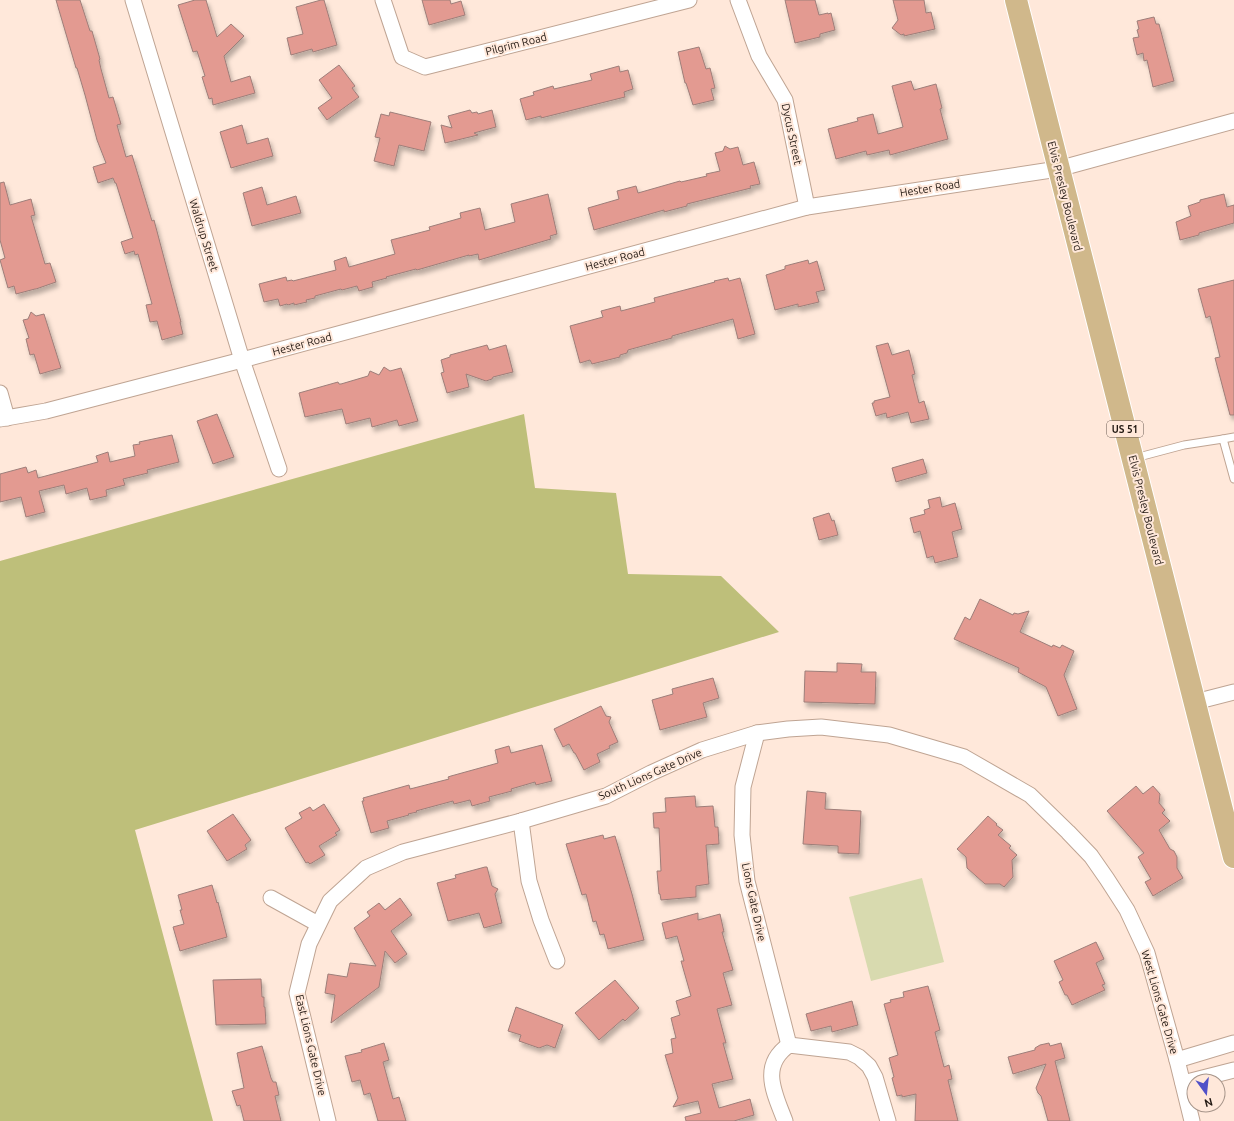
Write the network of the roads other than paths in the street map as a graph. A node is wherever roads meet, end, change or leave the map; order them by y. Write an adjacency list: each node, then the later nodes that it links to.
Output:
1 (133, 0): 9 (street, Waldrup Street)
2 (383, 0): 3 (street, Pilgrim Road)
3 (689, 0)
4 (738, 0): 8 (street, Dycus Street)
5 (1016, 0): 7 (main road, Elvis Presley Boulevard / US 51)
6 (1234, 121): 7 (street, Hester Road)
7 (1058, 169): 8 (street, Hester Road); 14 (main road, Elvis Presley Boulevard / US 51)
8 (807, 207): 9 (street, Hester Road)
9 (242, 360): 11 (street, Hester Road); 15 (street, Waldrup Street)
10 (0, 394): 11 (street)
11 (4, 419)
12 (1234, 438): 13 (lane)
13 (1223, 439): 14 (lane); 16 (lane)
14 (1133, 459): 18 (main road, Elvis Presley Boulevard / US 51)
15 (279, 468)
16 (1234, 479)
17 (1234, 692): 18 (street)
18 (1195, 702): 22 (main road, Elvis Presley Boulevard / US 51)
19 (757, 733): 20 (street, South Lions Gate Drive); 21 (street, South Lions Gate Drive); 28 (street, Lions Gate Drive)
20 (964, 757): 29 (street, West Lions Gate Drive)
21 (520, 821): 25 (street, South Lions Gate Drive); 26 (street)
22 (1230, 824): 23 (main road, Elvis Presley Boulevard / US 51)
23 (1234, 857)
24 (270, 898): 25 (street)
25 (318, 924): 32 (street, East Lions Gate Drive)
26 (558, 961)
27 (1234, 1042): 29 (street, West Lions Gate Drive)
28 (789, 1045): 33 (street); 34 (street)
29 (1177, 1060): 31 (street, West Lions Gate Drive)
30 (1234, 1070): 31 (street)
31 (1183, 1083): 35 (street, West Lions Gate Drive)
32 (328, 1121)
33 (785, 1121)
34 (888, 1121)
35 (1192, 1121)

